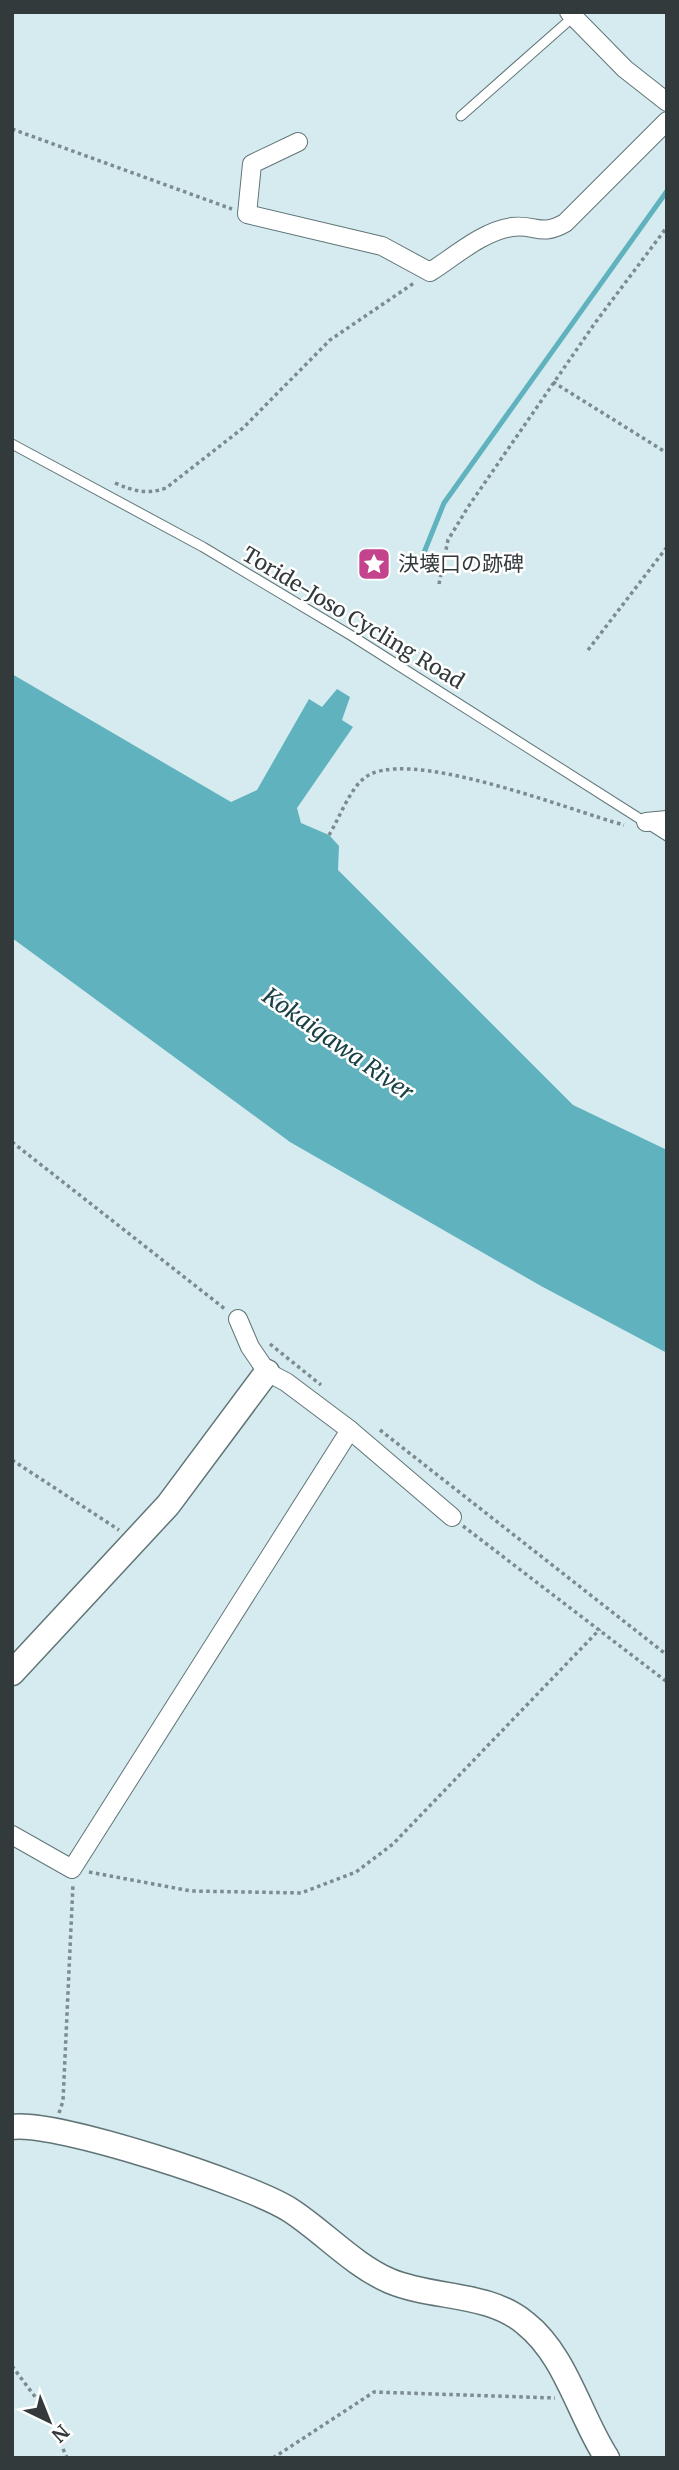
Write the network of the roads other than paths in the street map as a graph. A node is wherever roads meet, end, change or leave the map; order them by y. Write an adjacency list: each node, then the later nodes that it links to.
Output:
1 (571, 15): 2 (street); 3 (lane)
2 (667, 103)
3 (461, 116)
4 (667, 121): 5 (street)
5 (298, 142)
6 (12, 444): 8 (lane, Toride-Joso Cycling Road)
7 (667, 821): 8 (street)
8 (646, 822): 9 (lane, Toride-Joso Cycling Road)
9 (667, 836)
10 (238, 1319): 11 (street)
11 (267, 1372): 12 (street); 14 (street)
12 (350, 1430): 13 (street); 15 (street)
13 (452, 1517)
14 (12, 1673)
15 (12, 1835)
16 (12, 2127): 17 (street)
17 (607, 2458)

